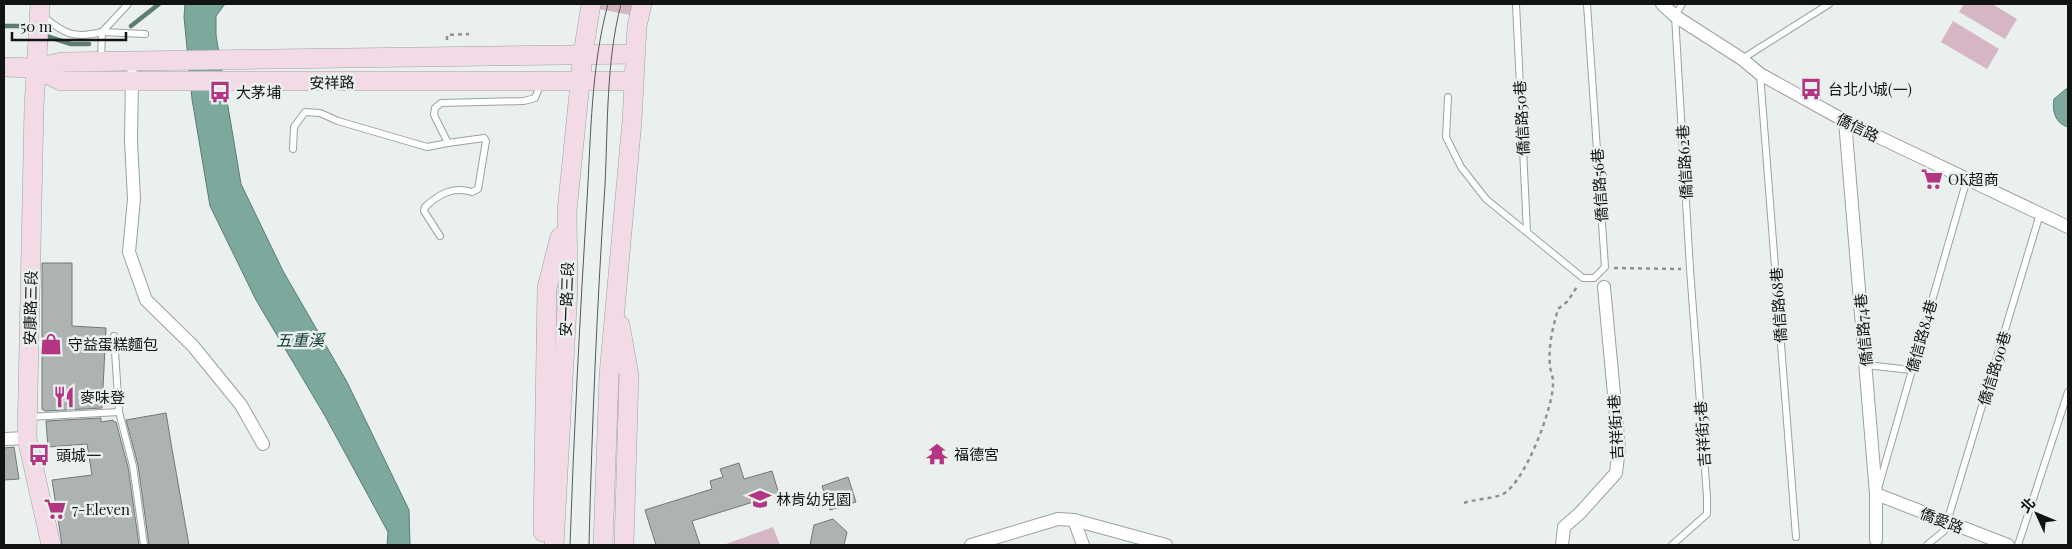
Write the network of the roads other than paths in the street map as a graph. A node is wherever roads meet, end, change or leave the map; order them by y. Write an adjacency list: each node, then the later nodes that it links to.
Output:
1 (128, 4): 11 (lane)
2 (591, 4): 13 (street, 安一路三段)
3 (642, 4): 14 (street)
4 (1516, 4): 33 (lane, 僑信路50巷)
5 (1587, 4): 33 (lane, 僑信路56巷)
6 (1662, 4): 9 (street, 僑信路)
7 (1682, 4): 9 (lane)
8 (1829, 4): 15 (lane)
9 (1675, 16): 15 (street, 僑信路); 37 (lane, 僑信路62巷)
10 (37, 18): 11 (lane); 19 (street, 安康路三段)
11 (102, 32): 12 (lane); 17 (lane)
12 (145, 34)
13 (583, 54): 14 (street, 安祥路); 16 (street, 安祥路); 21 (street, 安一路三段)
14 (634, 54): 23 (street)
15 (1742, 59): 20 (street, 僑信路)
16 (132, 62): 17 (street, 安祥路); 24 (street)
17 (101, 63): 19 (street, 安祥路)
18 (4, 67): 19 (street, 安祥路)
19 (36, 68): 24 (street, 安祥路); 43 (street, 安康路三段)
20 (1760, 74): 26 (street, 僑信路); 50 (lane, 僑信路68巷)
21 (580, 79): 22 (street, 安祥路); 23 (street, 安祥路); 30 (street, 安一路三段)
22 (542, 80): 24 (street, 安祥路); 27 (lane)
23 (633, 80): 36 (street)
24 (132, 82): 46 (street)
25 (1448, 97): 33 (lane)
26 (1844, 121): 29 (street, 僑信路); 39 (street, 僑信路74巷)
27 (448, 143): 28 (lane); 34 (lane)
28 (293, 149)
29 (1967, 179): 31 (street, 僑信路); 40 (lane, 僑信路84巷)
30 (567, 211): 54 (street); 55 (street, 安一路三段)
31 (2040, 214): 32 (street, 僑信路); 49 (lane, 僑信路90巷)
32 (2068, 227)
33 (1527, 232)
34 (440, 236)
35 (1604, 287): 61 (street, 吉祥街1巷)
36 (616, 304): 56 (street); 57 (street)
37 (1693, 308): 62 (lane, 吉祥街5巷)
38 (114, 336): 42 (lane)
39 (1866, 365): 40 (lane); 47 (street, 僑信路74巷)
40 (1910, 370): 47 (lane, 僑信路84巷)
41 (2068, 392): 65 (lane)
42 (120, 412): 43 (lane); 53 (lane)
43 (27, 417): 44 (street, 安康路三段)
44 (27, 438): 45 (street); 52 (street, 安康路三段)
45 (4, 439)
46 (263, 444)
47 (1876, 494): 49 (street, 僑愛路); 51 (street, 僑信路74巷)
48 (1074, 520): 58 (street); 59 (street); 60 (street)
49 (1946, 526): 63 (lane); 64 (street, 僑愛路)
50 (1796, 537)
51 (1876, 540)
52 (51, 545)
53 (144, 545)
54 (543, 545)
55 (554, 545)
56 (603, 545)
57 (624, 545)
58 (971, 545)
59 (1083, 545)
60 (1166, 545)
61 (1562, 545)
62 (1672, 545)
63 (1927, 545)
64 (2008, 545)
65 (2018, 545)

